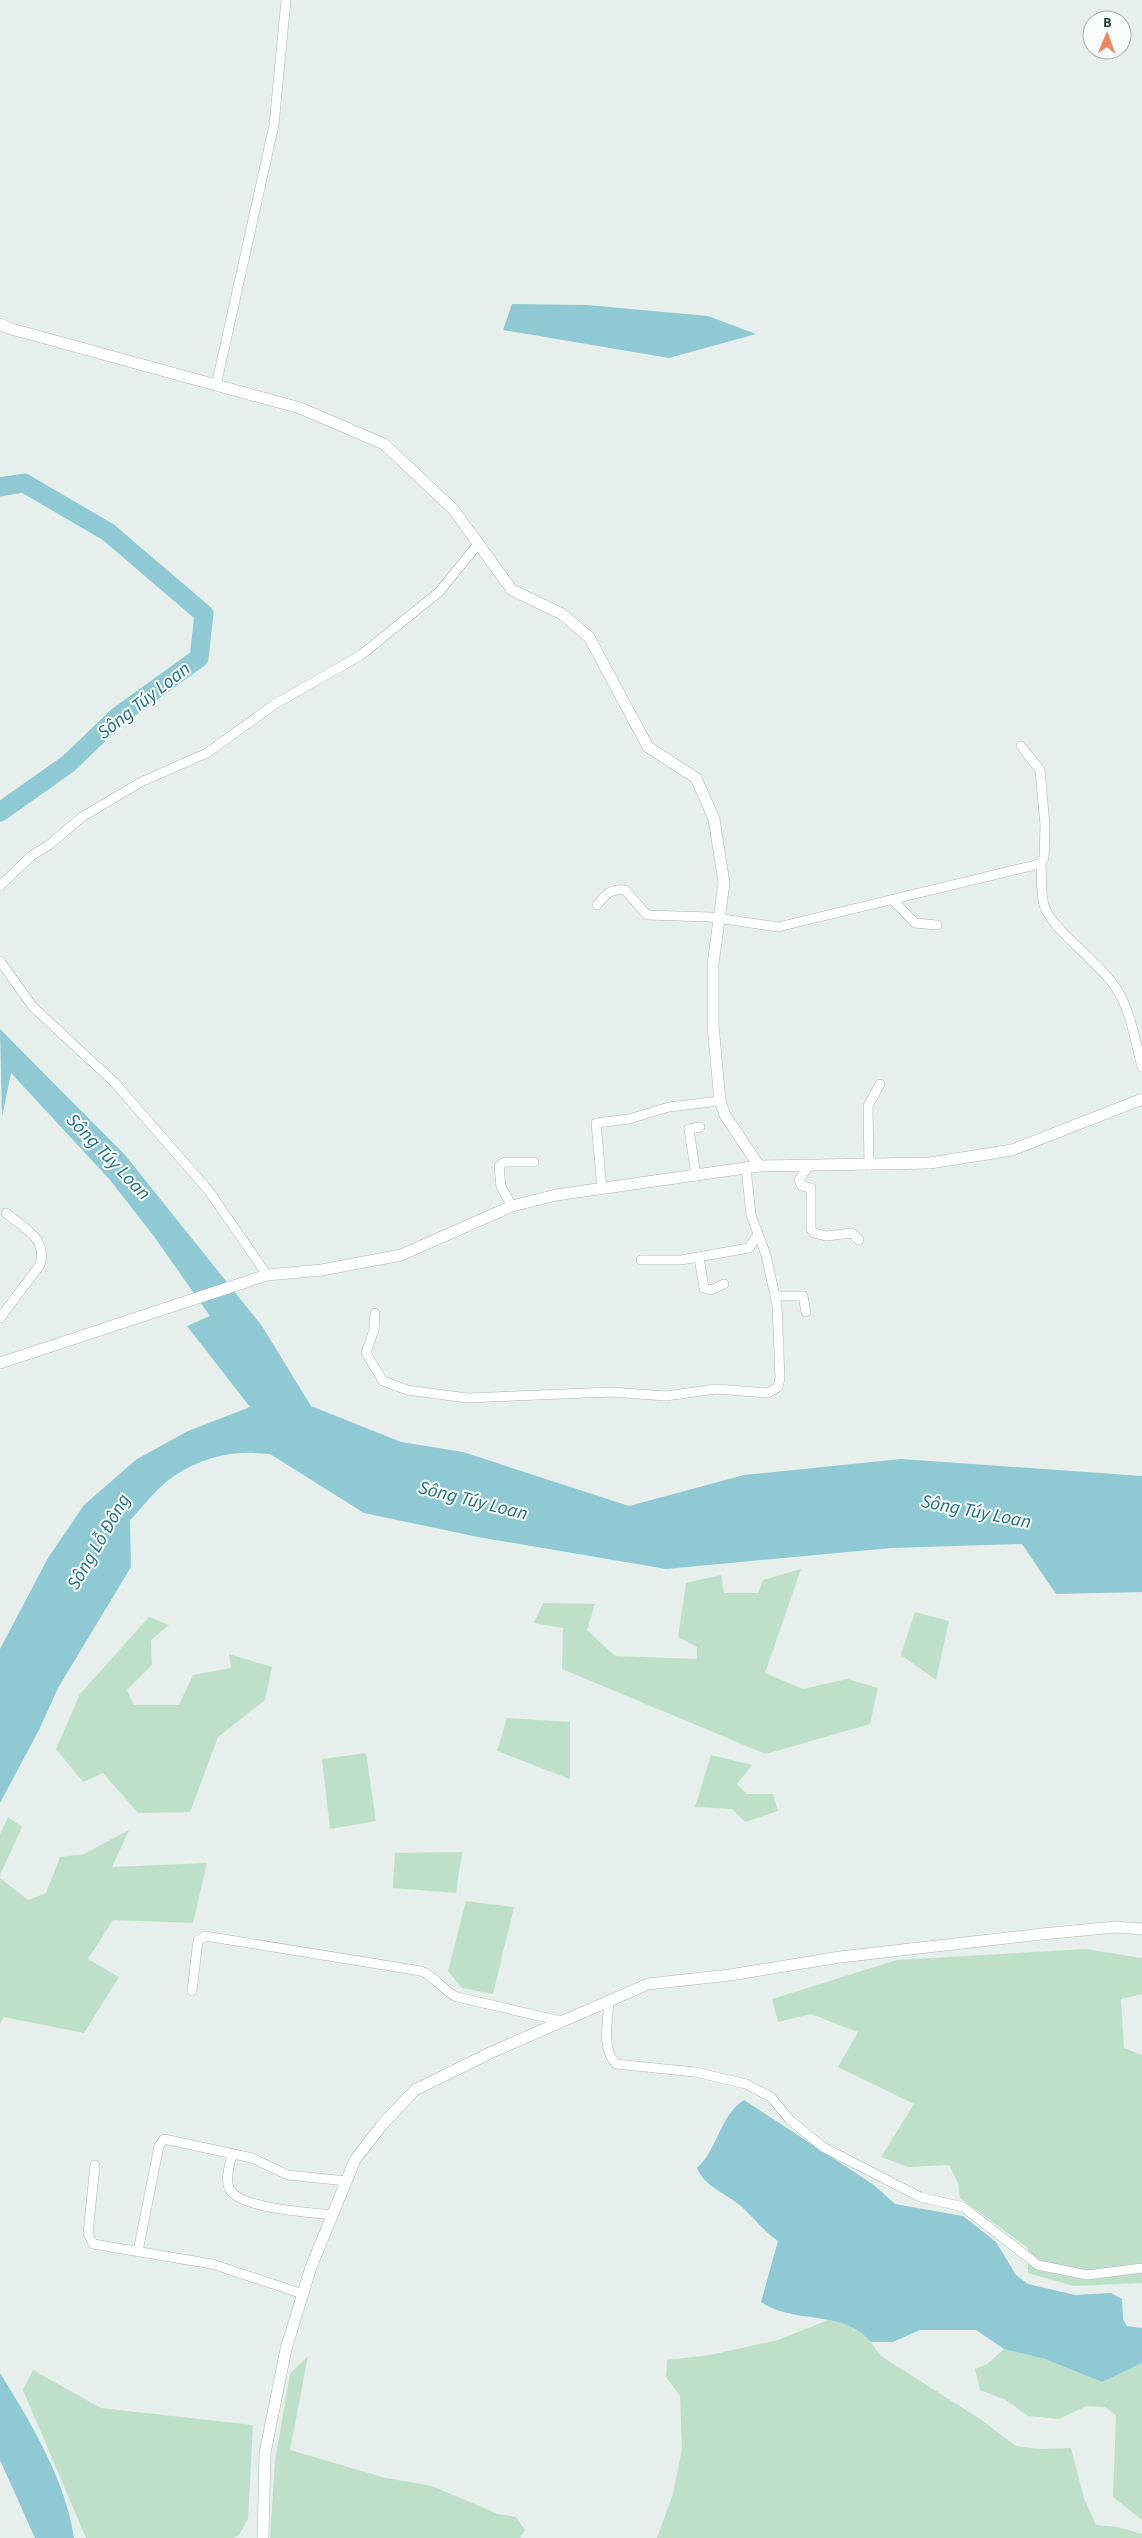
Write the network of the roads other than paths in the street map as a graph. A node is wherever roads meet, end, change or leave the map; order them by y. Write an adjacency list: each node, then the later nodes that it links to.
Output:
1 (286, 0): 3 (street)
2 (0, 324): 3 (street)
3 (216, 386): 4 (street)
4 (479, 542): 7 (street); 10 (street)
5 (1021, 746): 6 (street)
6 (1041, 863): 8 (street); 13 (street)
7 (0, 886)
8 (893, 900): 10 (street); 11 (street)
9 (597, 905): 10 (street)
10 (719, 920): 16 (street)
11 (937, 925)
12 (0, 961): 31 (street)
13 (1142, 1067)
14 (880, 1084): 19 (street)
15 (1142, 1099): 19 (street)
16 (720, 1101): 20 (street); 24 (street)
17 (700, 1128): 23 (street)
18 (534, 1162): 25 (street)
19 (869, 1165): 21 (street)
20 (759, 1166): 21 (street); 22 (street)
21 (809, 1166): 28 (street)
22 (746, 1168): 23 (street); 27 (street)
23 (696, 1176): 24 (street)
24 (602, 1189): 25 (street)
25 (512, 1206): 31 (street)
26 (6, 1213): 36 (street)
27 (758, 1234): 29 (street); 33 (street)
28 (858, 1240)
29 (699, 1257): 30 (street); 32 (street)
30 (641, 1260)
31 (267, 1275): 37 (street)
32 (724, 1284)
33 (776, 1296): 34 (street); 35 (street)
34 (375, 1312)
35 (806, 1312)
36 (0, 1318)
37 (0, 1364)
38 (1142, 1929): 40 (street)
39 (192, 1991): 41 (street)
40 (609, 2001): 41 (street); 47 (street)
41 (561, 2021): 44 (street)
42 (232, 2154): 44 (street); 45 (street); 46 (street)
43 (95, 2165): 46 (street)
44 (346, 2181): 45 (street)
45 (331, 2215): 48 (street)
46 (138, 2251): 48 (street)
47 (1142, 2268)
48 (303, 2294): 49 (street)
49 (263, 2538)

